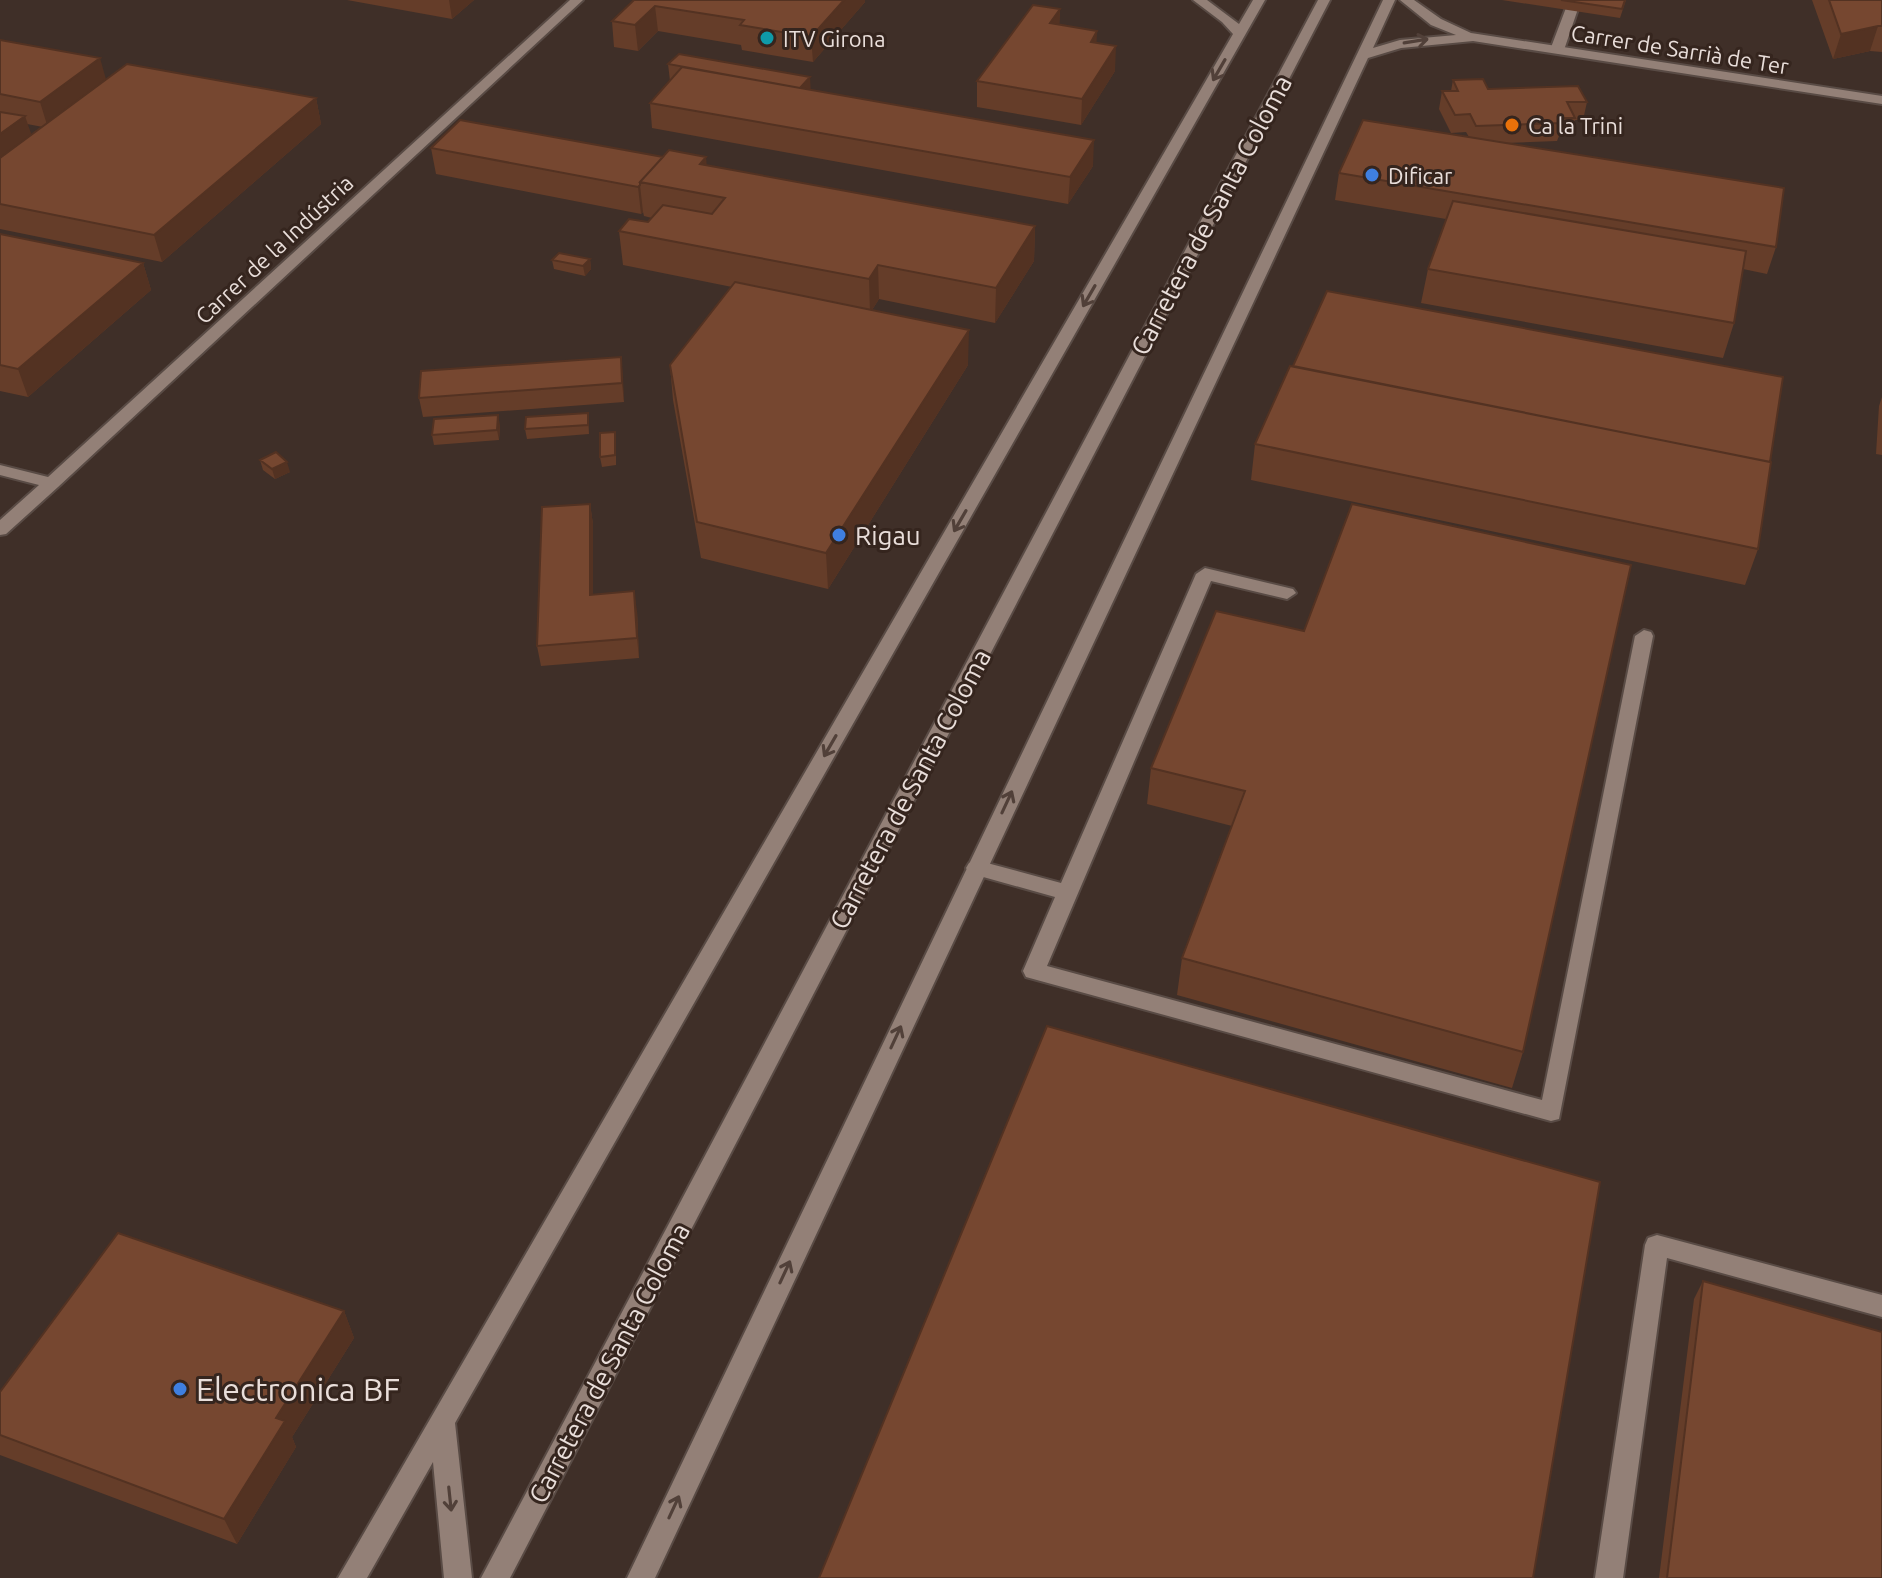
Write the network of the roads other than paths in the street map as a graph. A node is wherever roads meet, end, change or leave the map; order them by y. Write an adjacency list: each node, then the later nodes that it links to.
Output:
1 (577, 0): 14 (street, Carrer de la Indústria)
2 (1199, 0): 8 (street)
3 (1259, 0): 8 (street)
4 (1324, 0): 24 (street, Carretera de Santa Coloma)
5 (1389, 0): 11 (street)
6 (1406, 0): 9 (street, Carrer de Sarrià de Ter)
7 (1575, 0): 10 (street)
8 (1239, 33): 21 (street, one-way to 21)
9 (1473, 37): 10 (street, Carrer de Sarrià de Ter); 11 (street, Carrer de Sarrià de Ter, one-way to 9)
10 (1557, 50): 12 (street, Carrer de Sarrià de Ter)
11 (1360, 56): 18 (street, one-way to 11)
12 (1882, 100)
13 (0, 470): 14 (street)
14 (52, 483): 15 (street, Carrer de la Indústria)
15 (0, 530)
16 (1287, 593): 19 (street)
17 (1644, 636): 19 (street)
18 (976, 868): 19 (street); 25 (street, one-way to 18)
19 (1068, 893)
20 (1882, 1306): 26 (street)
21 (442, 1421): 22 (street); 23 (street, one-way to 23)
22 (352, 1578)
23 (458, 1578)
24 (495, 1578)
25 (641, 1578)
26 (1609, 1578)

